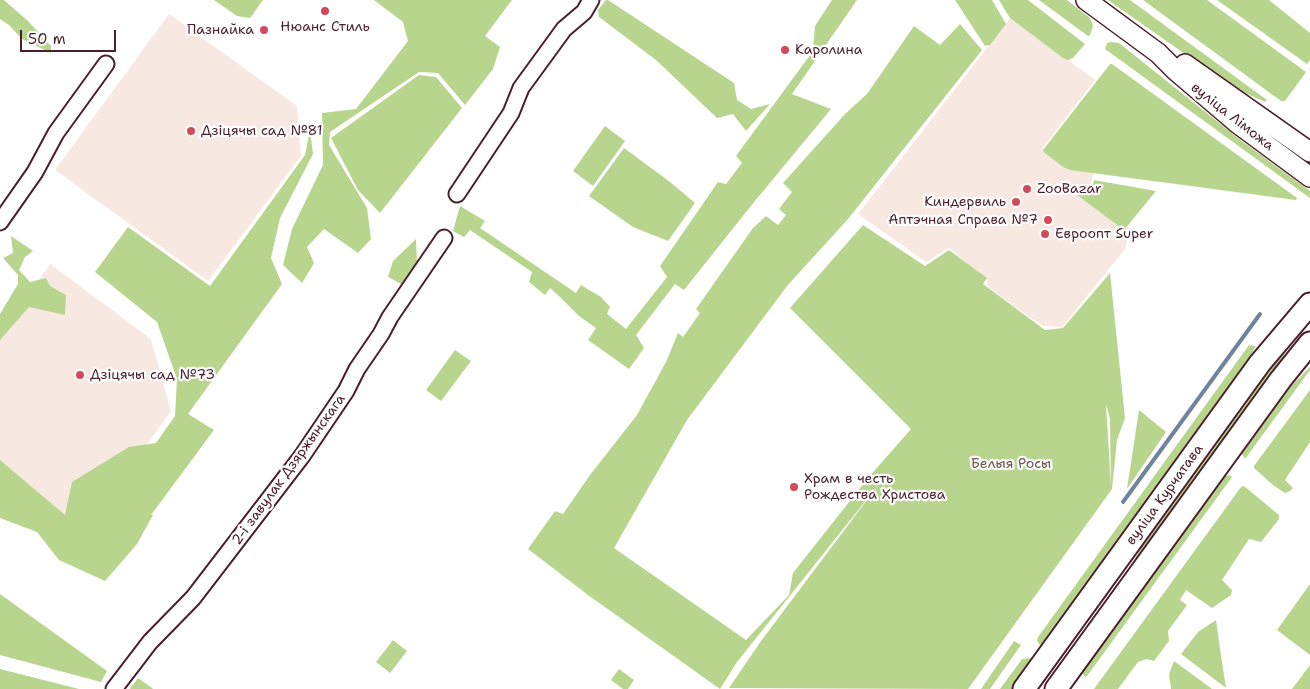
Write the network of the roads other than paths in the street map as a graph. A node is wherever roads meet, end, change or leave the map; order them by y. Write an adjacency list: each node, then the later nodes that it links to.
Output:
1 (591, 0): 7 (street)
2 (1086, 0): 3 (street, вуліца Ліможа)
3 (1158, 53): 5 (street, вуліца Ліможа); 6 (street, вуліца Ліможа)
4 (106, 64): 8 (street)
5 (1310, 152)
6 (1310, 177)
7 (457, 194)
8 (0, 222)
9 (444, 238): 13 (street, 2-і завулак Дзяржынскага)
10 (1310, 304): 12 (main road, вуліца Курчатава)
11 (1310, 343): 14 (main road, вуліца Курчатава)
12 (1034, 686)
13 (114, 689)
14 (1056, 689)

